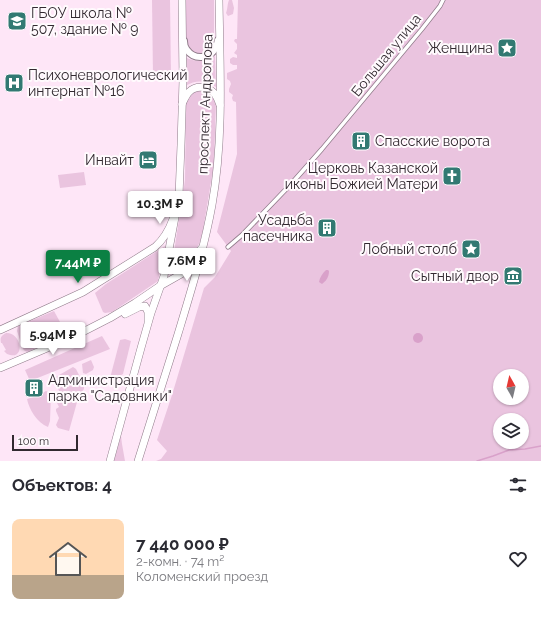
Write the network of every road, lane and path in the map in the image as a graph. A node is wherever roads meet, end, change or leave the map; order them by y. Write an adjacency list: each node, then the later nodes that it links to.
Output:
1 (182, 0): 5 (main road, проспект Андропова)
2 (219, 0): 4 (main road, проспект Андропова)
3 (444, 0): 11 (street, Большая улица)
4 (220, 32): 5 (street); 7 (main road, проспект Андропова)
5 (182, 36): 6 (main road, проспект Андропова)
6 (182, 105): 7 (main road); 8 (main road, проспект Андропова)
7 (220, 106): 10 (main road, проспект Андропова)
8 (176, 215): 9 (main road, проспект Андропова); 16 (main road)
9 (170, 246): 10 (main road); 13 (main road, проспект Андропова)
10 (204, 246): 12 (main road, проспект Андропова)
11 (228, 247)
12 (200, 259): 13 (main road); 19 (main road, проспект Андропова)
13 (160, 286): 14 (main road); 15 (main road, проспект Андропова)
14 (110, 318): 15 (main road); 17 (main road)
15 (148, 324): 18 (main road, проспект Андропова)
16 (0, 330)
17 (0, 368)
18 (110, 461)
19 (138, 461)

